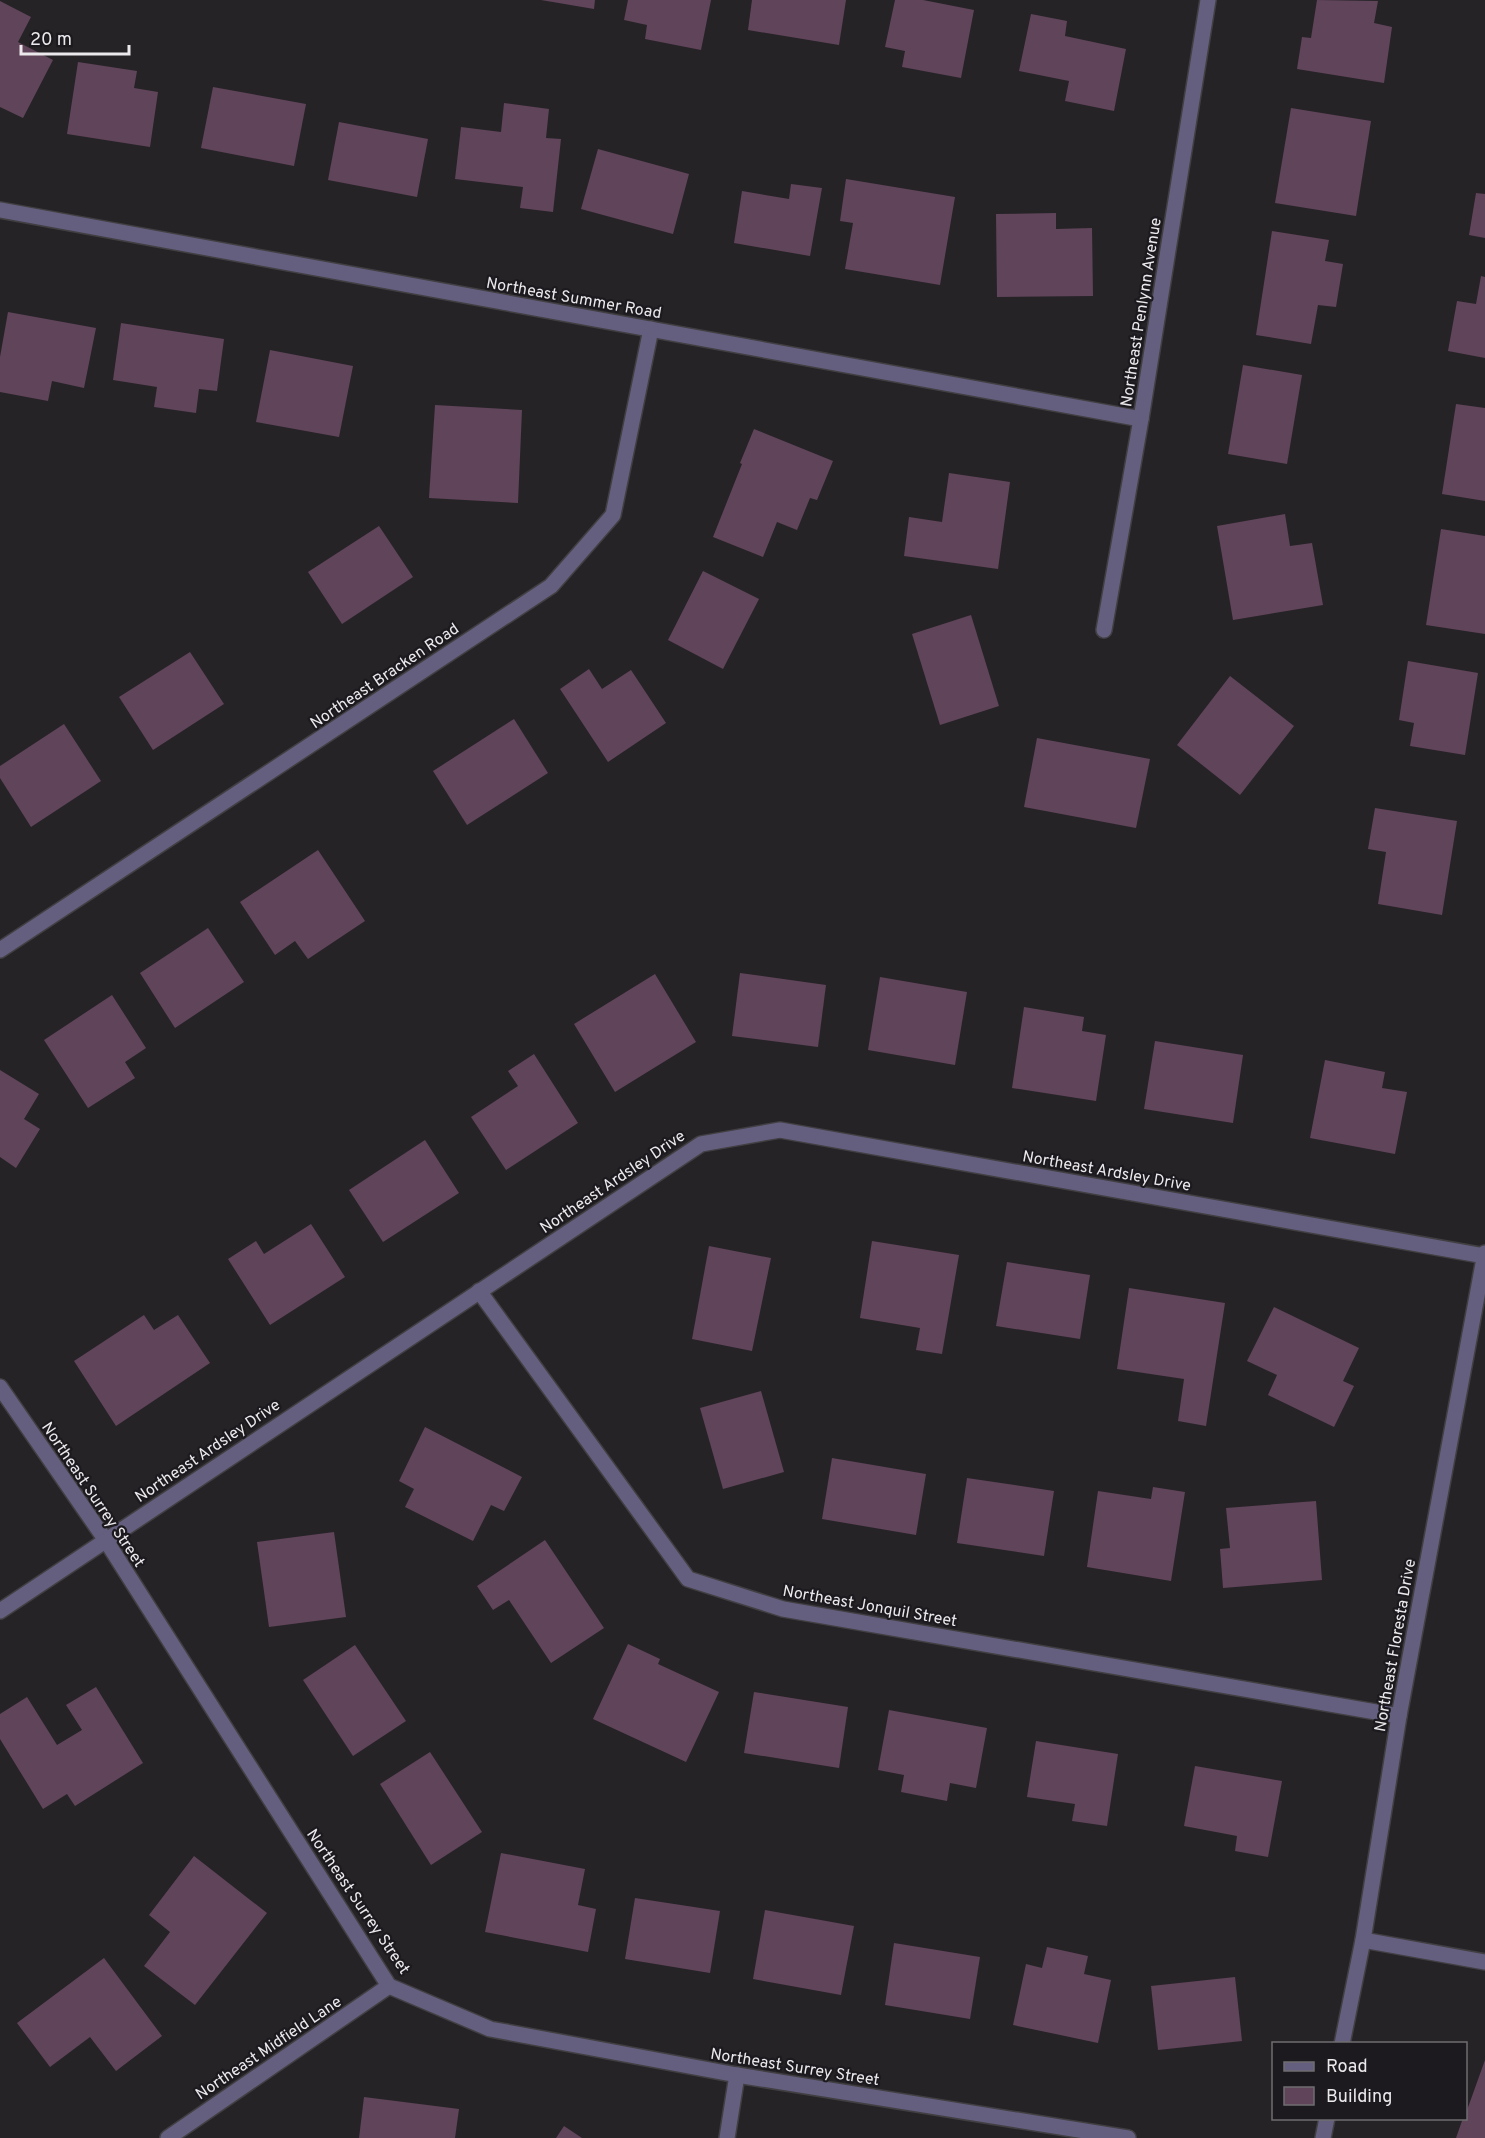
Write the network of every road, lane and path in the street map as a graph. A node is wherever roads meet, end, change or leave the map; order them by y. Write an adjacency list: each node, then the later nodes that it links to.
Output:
1 (1208, 0): 4 (street, Northeast Penlynn Avenue)
2 (0, 210): 3 (street, Northeast Summer Road)
3 (651, 329): 4 (street, Northeast Summer Road); 6 (street, Northeast Bracken Road)
4 (1141, 419): 5 (street, Northeast Penlynn Avenue)
5 (1104, 630)
6 (1, 948)
7 (1485, 1255): 8 (street, Northeast Ardsley Drive); 12 (street, Northeast Floresta Drive)
8 (479, 1291): 10 (street, Northeast Ardsley Drive); 12 (street, Northeast Jonquil Street)
9 (0, 1387): 10 (street, Northeast Surrey Street)
10 (105, 1539): 11 (street, Northeast Ardsley Drive); 15 (street, Northeast Surrey Street)
11 (0, 1611)
12 (1399, 1716): 13 (street, Northeast Floresta Drive)
13 (1363, 1940): 14 (street); 16 (street, Northeast Floresta Drive)
14 (1485, 1962)
15 (389, 1986): 17 (street, Northeast Surrey Street); 19 (street, Northeast Midfield Lane)
16 (1342, 2042)
17 (737, 2075): 20 (street); 21 (street, Northeast Surrey Street)
18 (1327, 2120): 22 (street)
19 (168, 2138)
20 (727, 2138)
21 (1128, 2138)
22 (1323, 2138)

